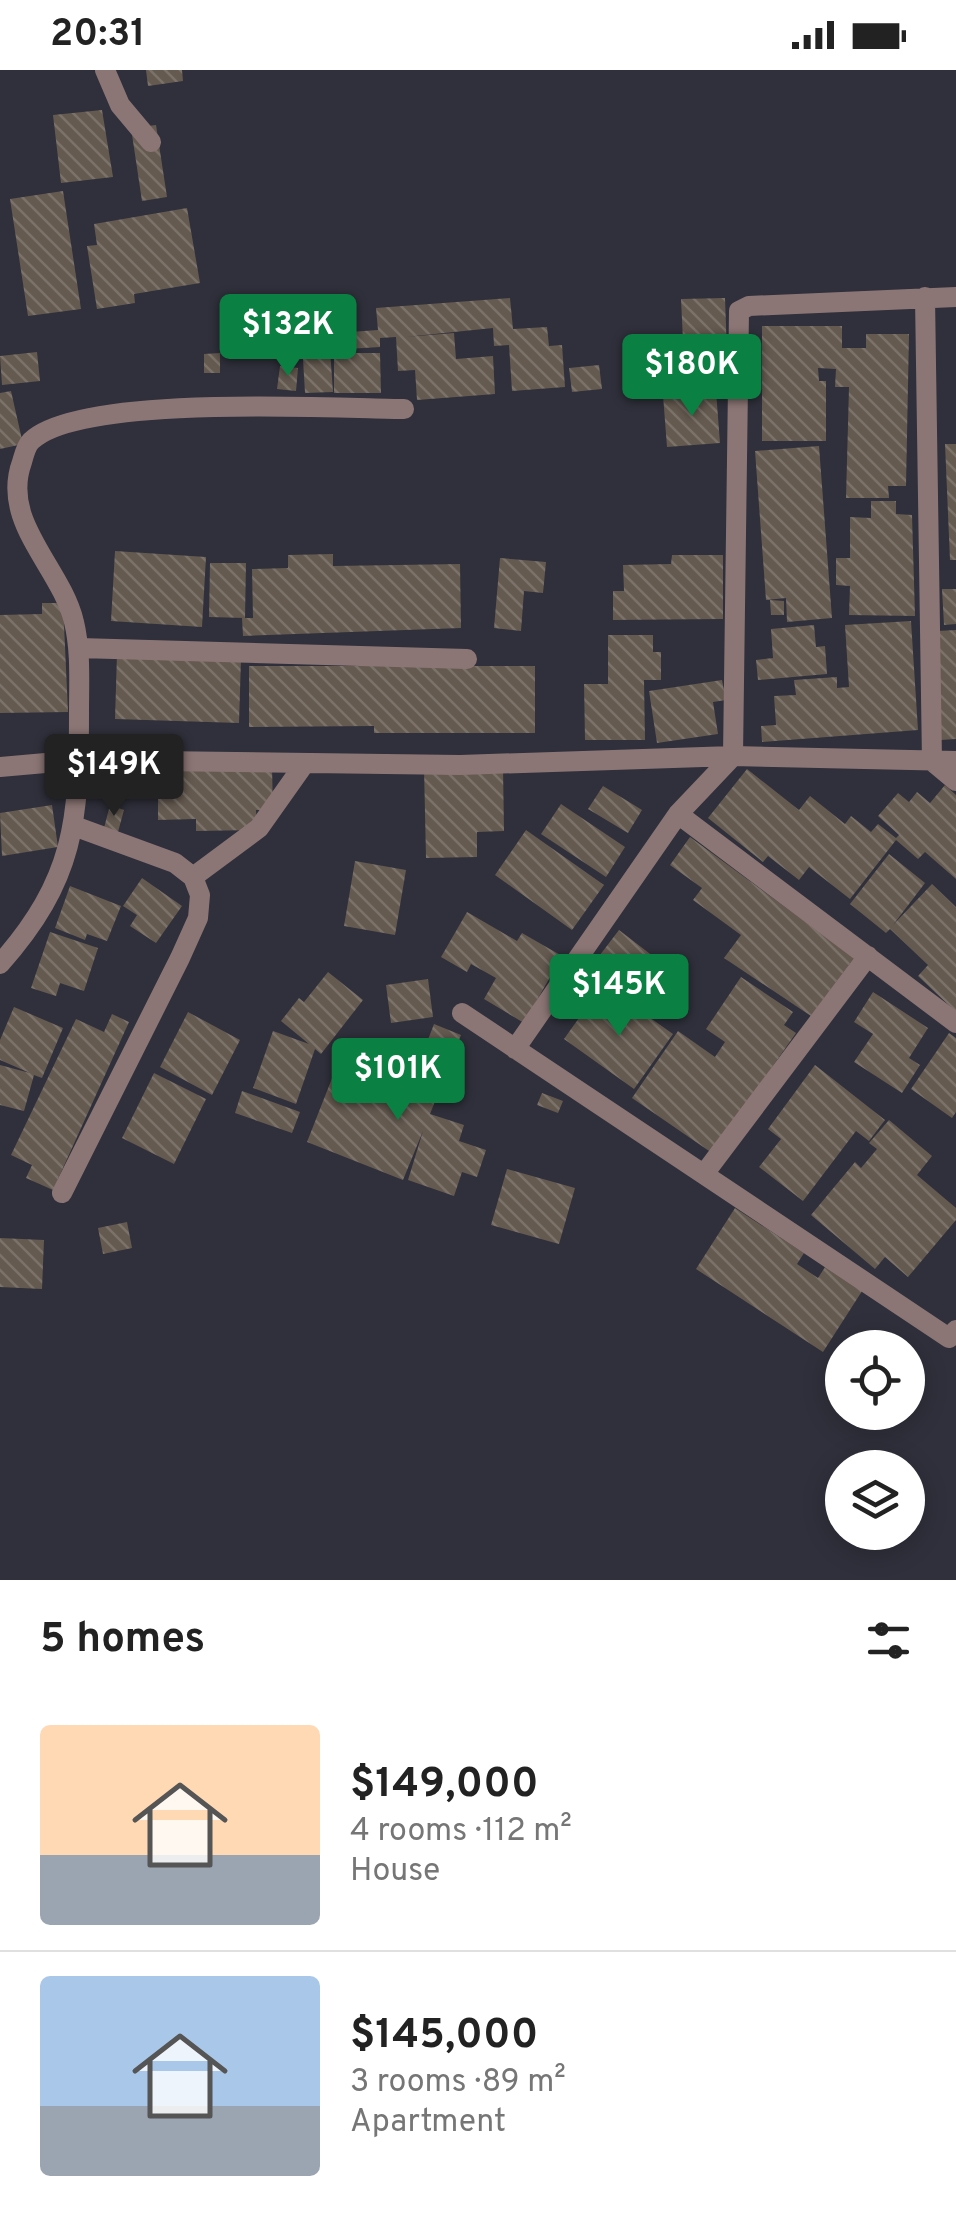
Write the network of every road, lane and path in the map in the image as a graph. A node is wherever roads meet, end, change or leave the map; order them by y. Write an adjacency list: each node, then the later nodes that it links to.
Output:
1 (105, 70): 2 (street)
2 (151, 142)
3 (956, 297): 4 (street)
4 (924, 298): 8 (street); 11 (street)
5 (404, 409): 6 (street)
6 (78, 648): 7 (street); 9 (street)
7 (467, 658)
8 (733, 756): 11 (street); 12 (street); 15 (street)
9 (78, 760): 12 (street); 13 (street); 16 (street)
10 (956, 760): 11 (street)
11 (932, 761): 14 (street)
12 (305, 763): 17 (street)
13 (0, 767)
14 (956, 781)
15 (678, 814): 18 (street); 22 (street)
16 (74, 826): 17 (street); 19 (street)
17 (192, 878): 24 (street)
18 (868, 956): 21 (street); 23 (street)
19 (0, 964)
20 (462, 1013): 22 (street)
21 (956, 1023)
22 (515, 1049): 23 (street)
23 (704, 1174): 25 (street)
24 (62, 1193)
25 (956, 1330)

